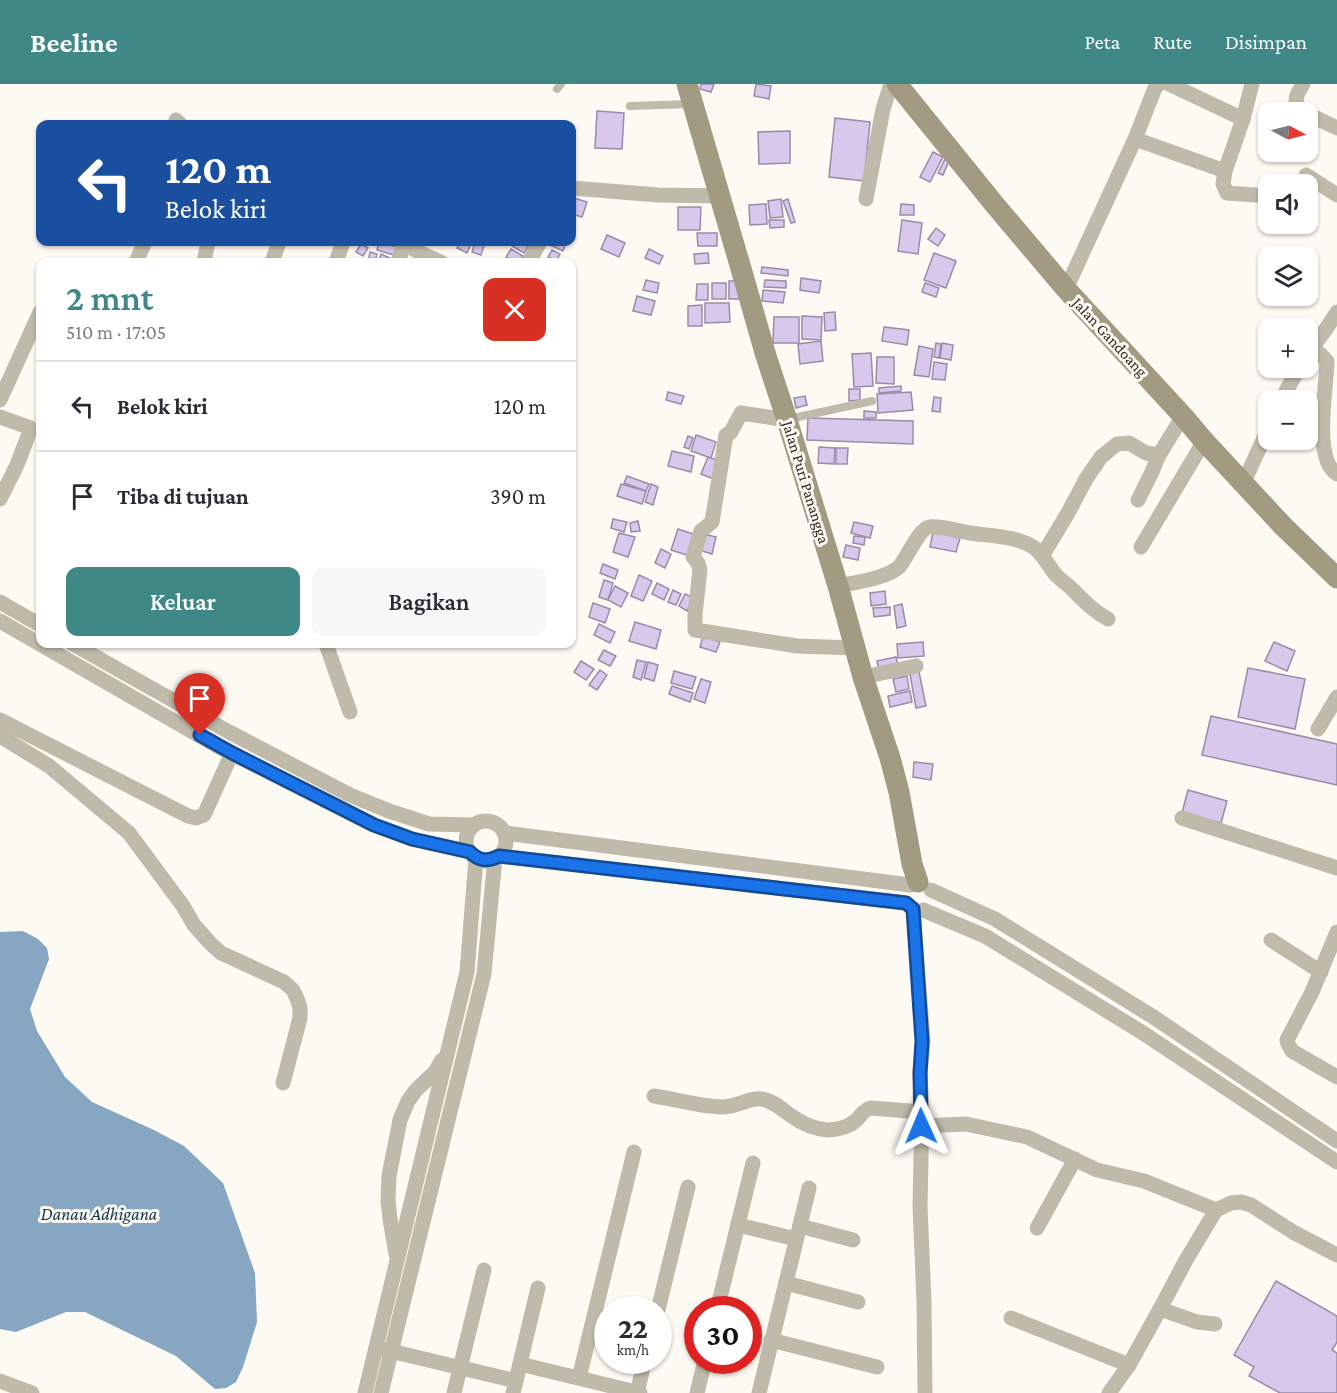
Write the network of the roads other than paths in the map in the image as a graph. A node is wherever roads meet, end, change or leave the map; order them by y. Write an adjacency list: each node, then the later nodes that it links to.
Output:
1 (891, 84): 20 (street)
2 (897, 84): 23 (street, Jalan Gandoang)
3 (1159, 84): 13 (street)
4 (1169, 84): 10 (street)
5 (1252, 84): 10 (street)
6 (1304, 84): 8 (street)
7 (690, 94): 9 (lane); 19 (street, Jalan Puri Panangga)
8 (1296, 102)
9 (630, 106)
10 (1244, 119): 14 (street)
11 (1318, 119): 12 (street)
12 (1337, 128)
13 (1135, 139): 14 (street); 23 (street)
14 (1225, 171): 17 (street)
15 (1318, 183): 18 (street)
16 (576, 188): 19 (street)
17 (1258, 195)
18 (1337, 195)
19 (719, 196): 33 (street, Jalan Puri Panangga)
20 (866, 199)
21 (408, 246): 22 (street)
22 (433, 258)
23 (1066, 289): 31 (street, Jalan Gandoang)
24 (1337, 312): 26 (street)
25 (36, 321): 28 (street)
26 (1332, 333): 27 (street)
27 (1321, 351): 30 (street)
28 (0, 400)
29 (873, 401): 33 (lane)
30 (1330, 403): 38 (street)
31 (1183, 416): 35 (street, Jalan Gandoang); 37 (street)
32 (0, 417): 34 (street)
33 (787, 420): 45 (street, Jalan Puri Panangga); 54 (street)
34 (36, 430): 40 (street)
35 (1204, 441): 39 (street, Jalan Gandoang); 42 (street)
36 (1259, 450): 39 (street)
37 (1158, 455): 41 (street); 43 (street)
38 (1337, 474)
39 (1244, 482): 44 (street, Jalan Gandoang)
40 (0, 499)
41 (1138, 500)
42 (1141, 547)
43 (1042, 555): 45 (street); 47 (street)
44 (1337, 578)
45 (838, 586): 54 (street, Jalan Puri Panangga)
46 (0, 602): 49 (street)
47 (1108, 619)
48 (0, 621): 50 (street)
49 (36, 623)
50 (36, 642)
51 (47, 648): 63 (street)
52 (80, 648): 61 (street)
53 (327, 648): 58 (street)
54 (855, 648): 56 (street, Jalan Puri Panangga)
55 (916, 666): 56 (street)
56 (863, 678): 70 (street, Jalan Puri Panangga)
57 (1337, 697): 60 (street)
58 (350, 712)
59 (0, 720): 63 (street)
60 (1318, 729)
61 (229, 732): 63 (street); 65 (street)
62 (0, 736): 80 (street)
63 (226, 750): 67 (street)
64 (1182, 818): 69 (street)
65 (474, 825): 66 (street); 67 (street)
66 (505, 833): 68 (street); 70 (street)
67 (473, 855): 68 (street); 77 (street)
68 (497, 857): 71 (street); 78 (street)
69 (1337, 868)
70 (920, 886): 71 (street); 71 (street); 75 (street)
71 (914, 907): 76 (street); 82 (street)
72 (1337, 932): 74 (street)
73 (1271, 940): 74 (street)
74 (1321, 972): 79 (street)
75 (1155, 1018): 76 (street); 83 (street)
76 (1143, 1033): 84 (street)
77 (449, 1049): 78 (street); 98 (street); 98 (street)
78 (466, 1053): 110 (street)
79 (1337, 1077)
80 (283, 1083)
81 (654, 1096): 82 (street)
82 (921, 1119): 87 (street); 120 (street)
83 (1309, 1123): 84 (street); 85 (street)
84 (1300, 1137): 88 (street)
85 (1337, 1140)
86 (634, 1152): 117 (street)
87 (1075, 1159): 92 (street); 94 (street)
88 (1337, 1162)
89 (753, 1163): 93 (street)
90 (688, 1187): 102 (street)
91 (809, 1188): 95 (street)
92 (1216, 1210): 97 (street); 105 (street)
93 (738, 1224): 95 (street); 103 (street)
94 (1037, 1228)
95 (798, 1232): 96 (street); 100 (street)
96 (853, 1240)
97 (1337, 1255)
98 (398, 1260): 109 (street)
99 (484, 1270): 114 (street)
100 (786, 1283): 104 (street); 108 (street)
101 (538, 1288): 111 (street)
102 (661, 1296)
103 (720, 1296)
104 (858, 1302)
105 (1160, 1309): 107 (street); 112 (street)
106 (1011, 1318): 112 (street)
107 (1215, 1324)
108 (771, 1340): 113 (street); 127 (street)
109 (376, 1348): 110 (street); 122 (street)
110 (392, 1352): 114 (street); 123 (street)
111 (520, 1364): 117 (street); 119 (street)
112 (1129, 1365): 128 (street)
113 (877, 1367)
114 (460, 1368): 119 (street); 124 (street)
115 (642, 1374): 125 (street)
116 (702, 1374): 126 (street)
117 (579, 1378): 125 (street)
118 (0, 1381): 121 (street)
119 (514, 1387)
120 (929, 1392)
121 (32, 1393)
122 (365, 1393)
123 (381, 1393)
124 (454, 1393)
125 (638, 1393)
126 (697, 1393)
127 (759, 1393)
128 (1109, 1393)

